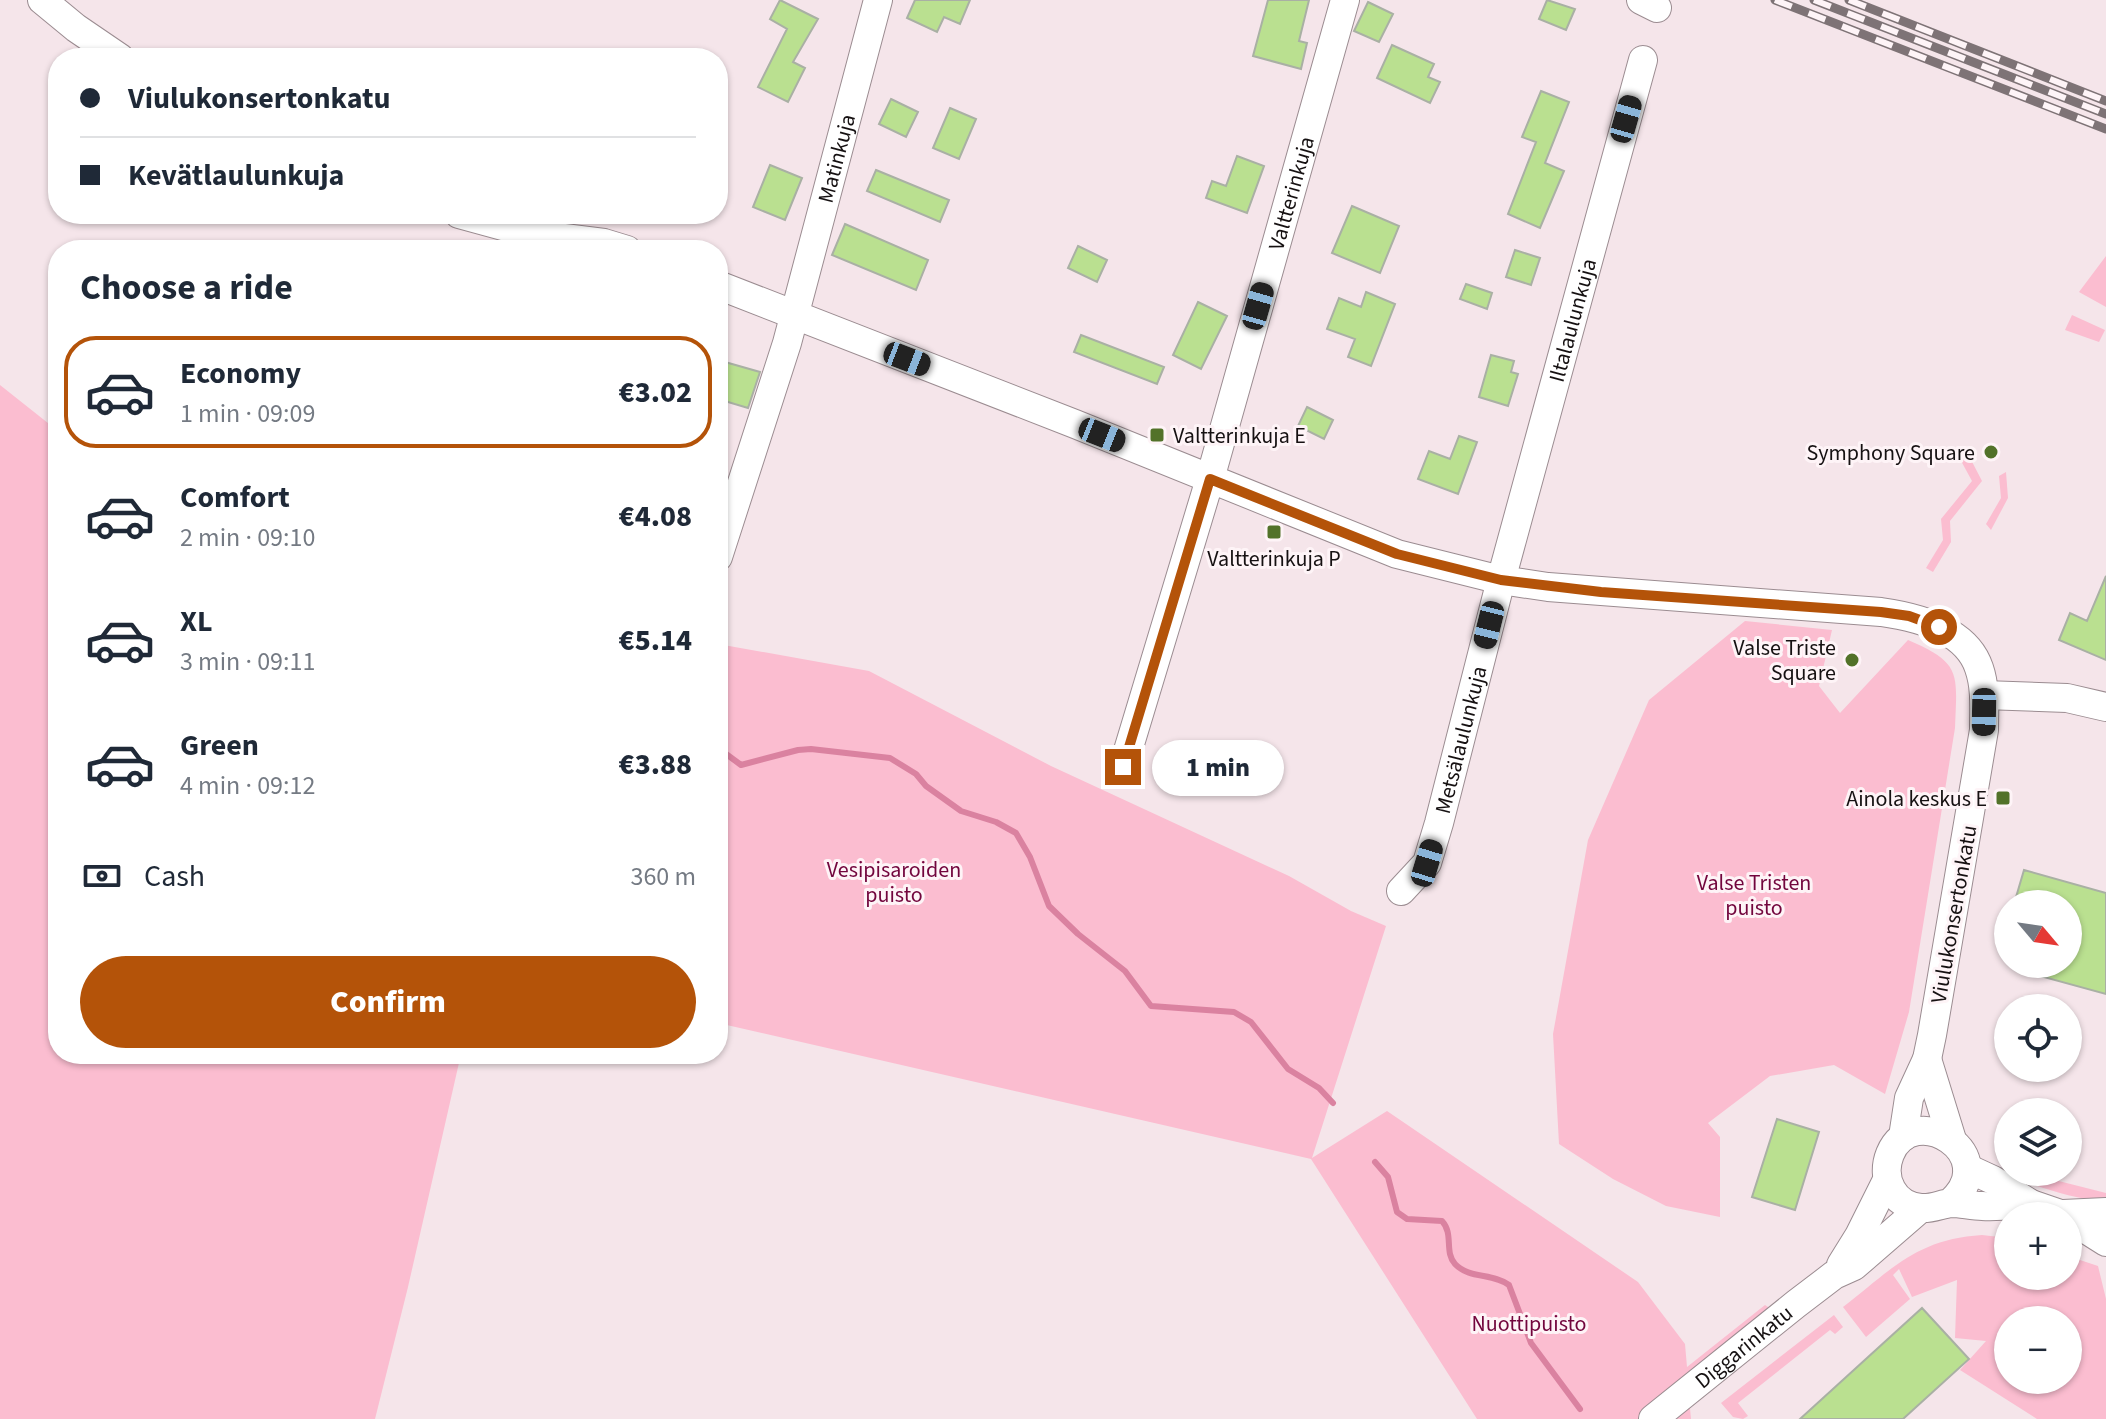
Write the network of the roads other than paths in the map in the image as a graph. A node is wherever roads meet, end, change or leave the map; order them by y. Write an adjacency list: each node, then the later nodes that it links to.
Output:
1 (42, 0): 4 (street)
2 (878, 0): 9 (street, Matinkuja)
3 (1345, 0): 10 (street, Valtterinkuja)
4 (105, 48)
5 (1643, 60): 12 (street, Iltalaulunkuja)
6 (496, 224): 7 (street)
7 (580, 240)
8 (728, 289): 9 (street, Viulukonsertonkatu)
9 (795, 316): 10 (street, Viulukonsertonkatu); 11 (street, Matinkuja)
10 (1210, 479): 12 (street, Viulukonsertonkatu); 15 (street, Valtterinkuja)
11 (728, 526)
12 (1501, 580): 13 (street, Viulukonsertonkatu); 16 (street, Metsälaulunkuja)
13 (1984, 695): 14 (street); 17 (street, Viulukonsertonkatu)
14 (2106, 707)
15 (1123, 767)
16 (1401, 891)
17 (1927, 1059): 18 (street, Viulukonsertonkatu); 19 (street, Viulukonsertonkatu)
18 (1903, 1137): 19 (street); 21 (street)
19 (1952, 1140): 20 (street)
20 (1967, 1168): 22 (street); 23 (street)
21 (1887, 1180): 25 (street); 30 (street, Diggarinkatu)
22 (2028, 1202)
23 (1950, 1203): 24 (street); 25 (street)
24 (1994, 1206)
25 (1921, 1208): 30 (street, Diggarinkatu)
26 (2106, 1212): 27 (street)
27 (2082, 1214)
28 (2082, 1226): 29 (street)
29 (2106, 1242)
30 (1834, 1275): 31 (street, Diggarinkatu)
31 (1653, 1419)

